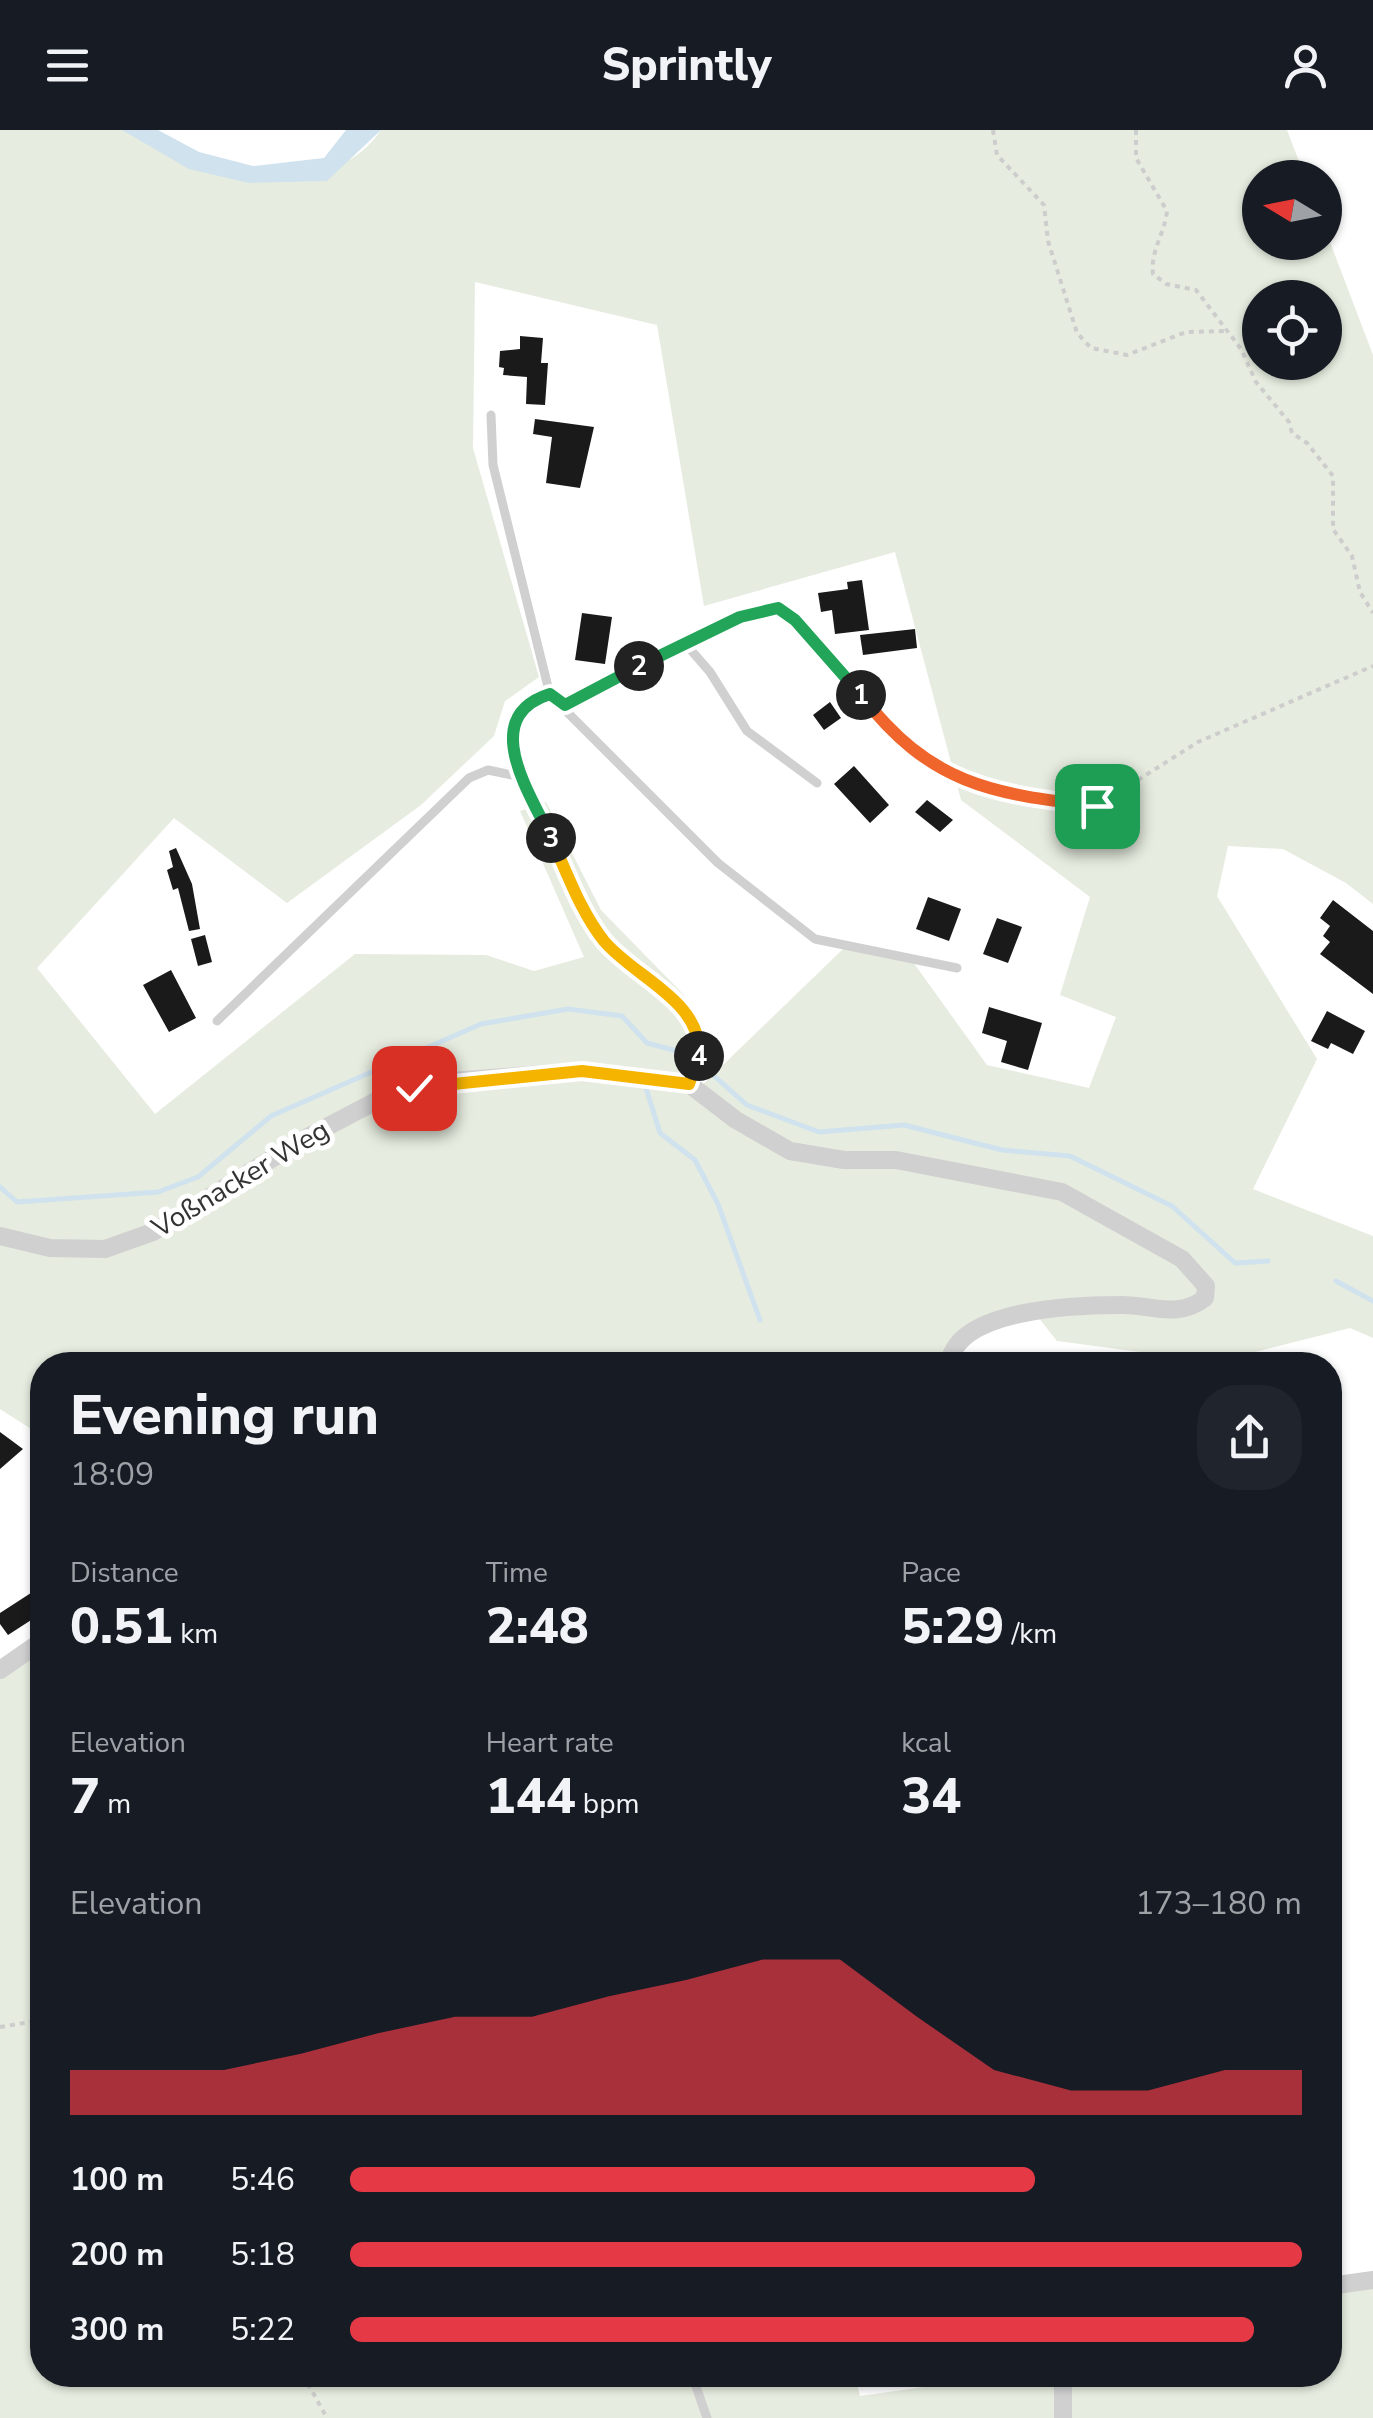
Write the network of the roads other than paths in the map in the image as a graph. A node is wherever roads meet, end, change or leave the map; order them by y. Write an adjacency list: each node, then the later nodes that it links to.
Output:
1 (491, 415): 4 (lane)
2 (683, 641): 3 (lane); 5 (lane); 7 (lane)
3 (849, 680)
4 (550, 694): 5 (lane); 6 (lane)
5 (565, 705): 8 (lane)
6 (520, 777): 9 (lane); 10 (lane)
7 (817, 783)
8 (957, 968)
9 (217, 1021)
10 (689, 1084): 11 (street, Voßnacker Weg); 12 (street, Voßnacker Weg)
11 (0, 1236)
12 (955, 1352)
13 (30, 1649): 14 (street)
14 (0, 1670)
15 (1373, 2280): 16 (street)
16 (1342, 2284)
17 (696, 2387): 19 (lane)
18 (1063, 2387): 20 (street)
19 (706, 2418)
20 (1064, 2418)

